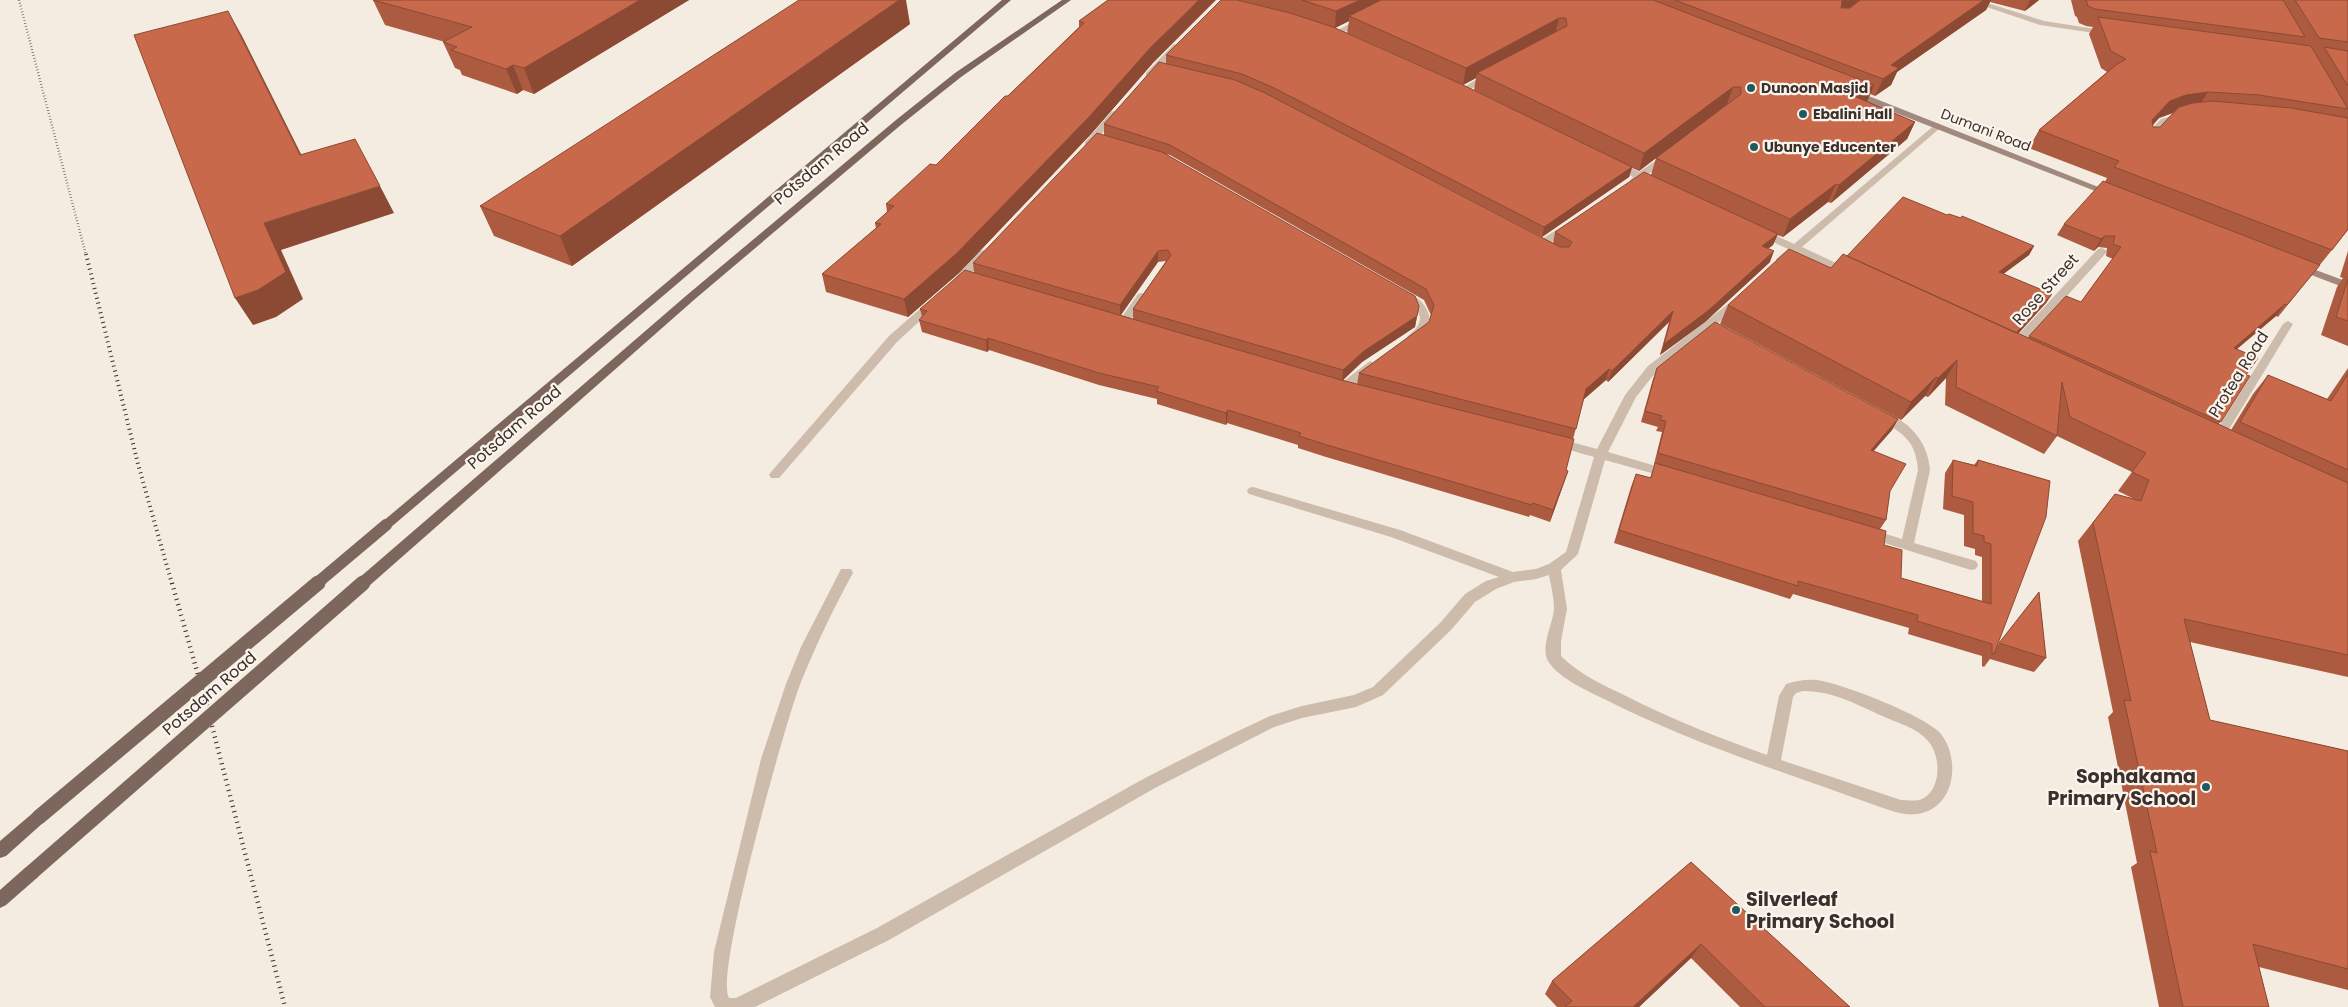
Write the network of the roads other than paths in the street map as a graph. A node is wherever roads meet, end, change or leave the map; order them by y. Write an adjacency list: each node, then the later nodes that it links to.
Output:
1 (1007, 0): 58 (main road, Potsdam Road, bridge)
2 (1067, 0): 59 (main road, Potsdam Road, bridge)
3 (1970, 0): 6 (street)
4 (1370, 16): 5 (street)
5 (1336, 33)
6 (2117, 34)
7 (1182, 41): 8 (street)
8 (1156, 67): 9 (street); 11 (street)
9 (1172, 70)
10 (1498, 71): 12 (street)
11 (1144, 81)
12 (1463, 90)
13 (1845, 90): 16 (street, Dumani Road)
14 (1119, 109): 19 (street)
15 (2190, 115): 17 (street)
16 (1937, 126): 24 (street, Dumani Road); 28 (street)
17 (2145, 141)
18 (1678, 148): 21 (street)
19 (1082, 150)
20 (1605, 159): 21 (street)
21 (1640, 177): 22 (street); 23 (street)
22 (1624, 188)
23 (1666, 188)
24 (2117, 196)
25 (1575, 221): 29 (street)
26 (1752, 228): 28 (street)
27 (990, 246): 48 (street)
28 (1795, 248): 32 (street); 33 (street)
29 (1556, 250)
30 (2102, 251): 41 (street, Rose Street)
31 (2286, 262): 34 (street)
32 (1774, 266)
33 (1859, 278)
34 (2348, 286)
35 (1148, 287): 38 (street)
36 (1394, 289): 40 (street)
37 (1746, 293): 47 (street)
38 (1123, 323)
39 (2288, 324): 46 (street, Protea Road)
40 (1406, 341)
41 (2012, 348)
42 (1383, 357): 43 (street)
43 (1344, 387)
44 (1865, 407): 52 (street)
45 (1544, 439): 47 (street)
46 (2215, 442)
47 (1601, 454): 49 (street); 54 (street)
48 (775, 475)
49 (1678, 477)
50 (1254, 491): 56 (street)
51 (1859, 531): 52 (street)
52 (1907, 545): 53 (street)
53 (1971, 565)
54 (1554, 568): 56 (street); 57 (street)
55 (846, 573): 56 (street)
56 (1513, 577)
57 (1773, 763): 57 (street)
58 (0, 851)
59 (0, 900)

